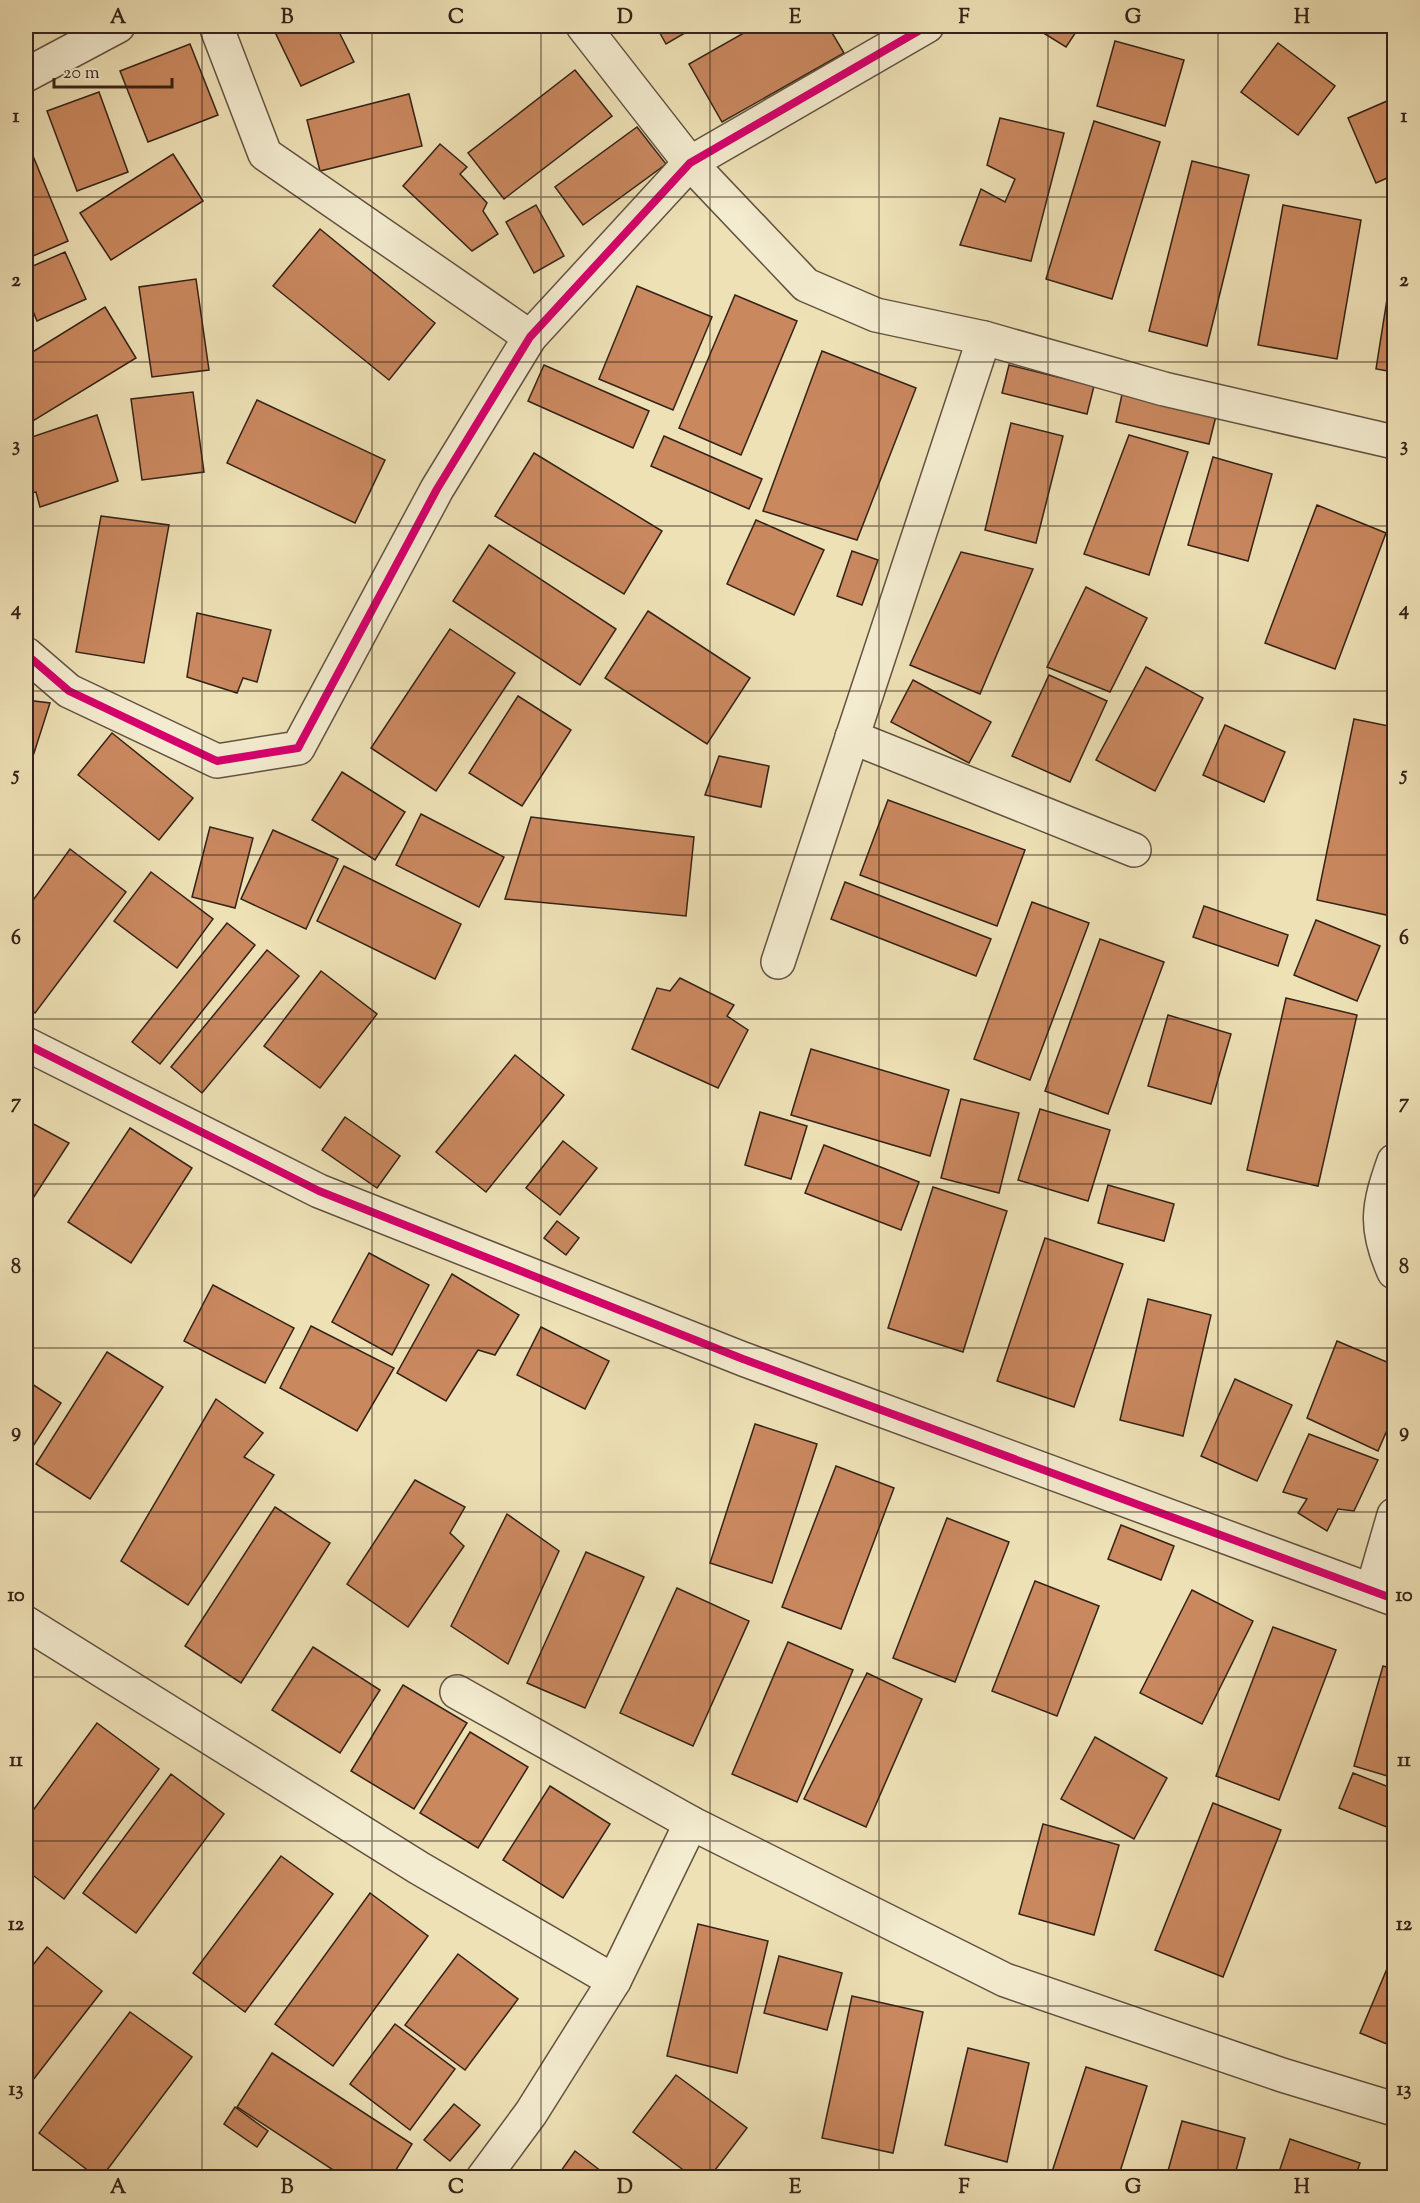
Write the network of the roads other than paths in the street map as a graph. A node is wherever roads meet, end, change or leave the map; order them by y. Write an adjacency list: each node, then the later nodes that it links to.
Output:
1 (118, 26): 5 (street)
2 (216, 26): 7 (street)
3 (583, 26): 6 (street)
4 (927, 26): 6 (street)
5 (26, 75)
6 (690, 163): 7 (street); 8 (street)
7 (530, 337): 10 (street)
8 (984, 338): 9 (street); 11 (street)
9 (1395, 442)
10 (26, 654)
11 (852, 737): 12 (street); 13 (street)
12 (1134, 850)
13 (778, 962)
14 (26, 1044): 18 (street)
15 (1395, 1161): 16 (street)
16 (1395, 1272)
17 (1395, 1515): 18 (street)
18 (1383, 1595)
19 (26, 1623): 22 (street)
20 (458, 1692): 21 (street)
21 (691, 1823): 22 (street); 23 (street)
22 (614, 1981): 24 (street)
23 (1395, 2109)
24 (483, 2178)

